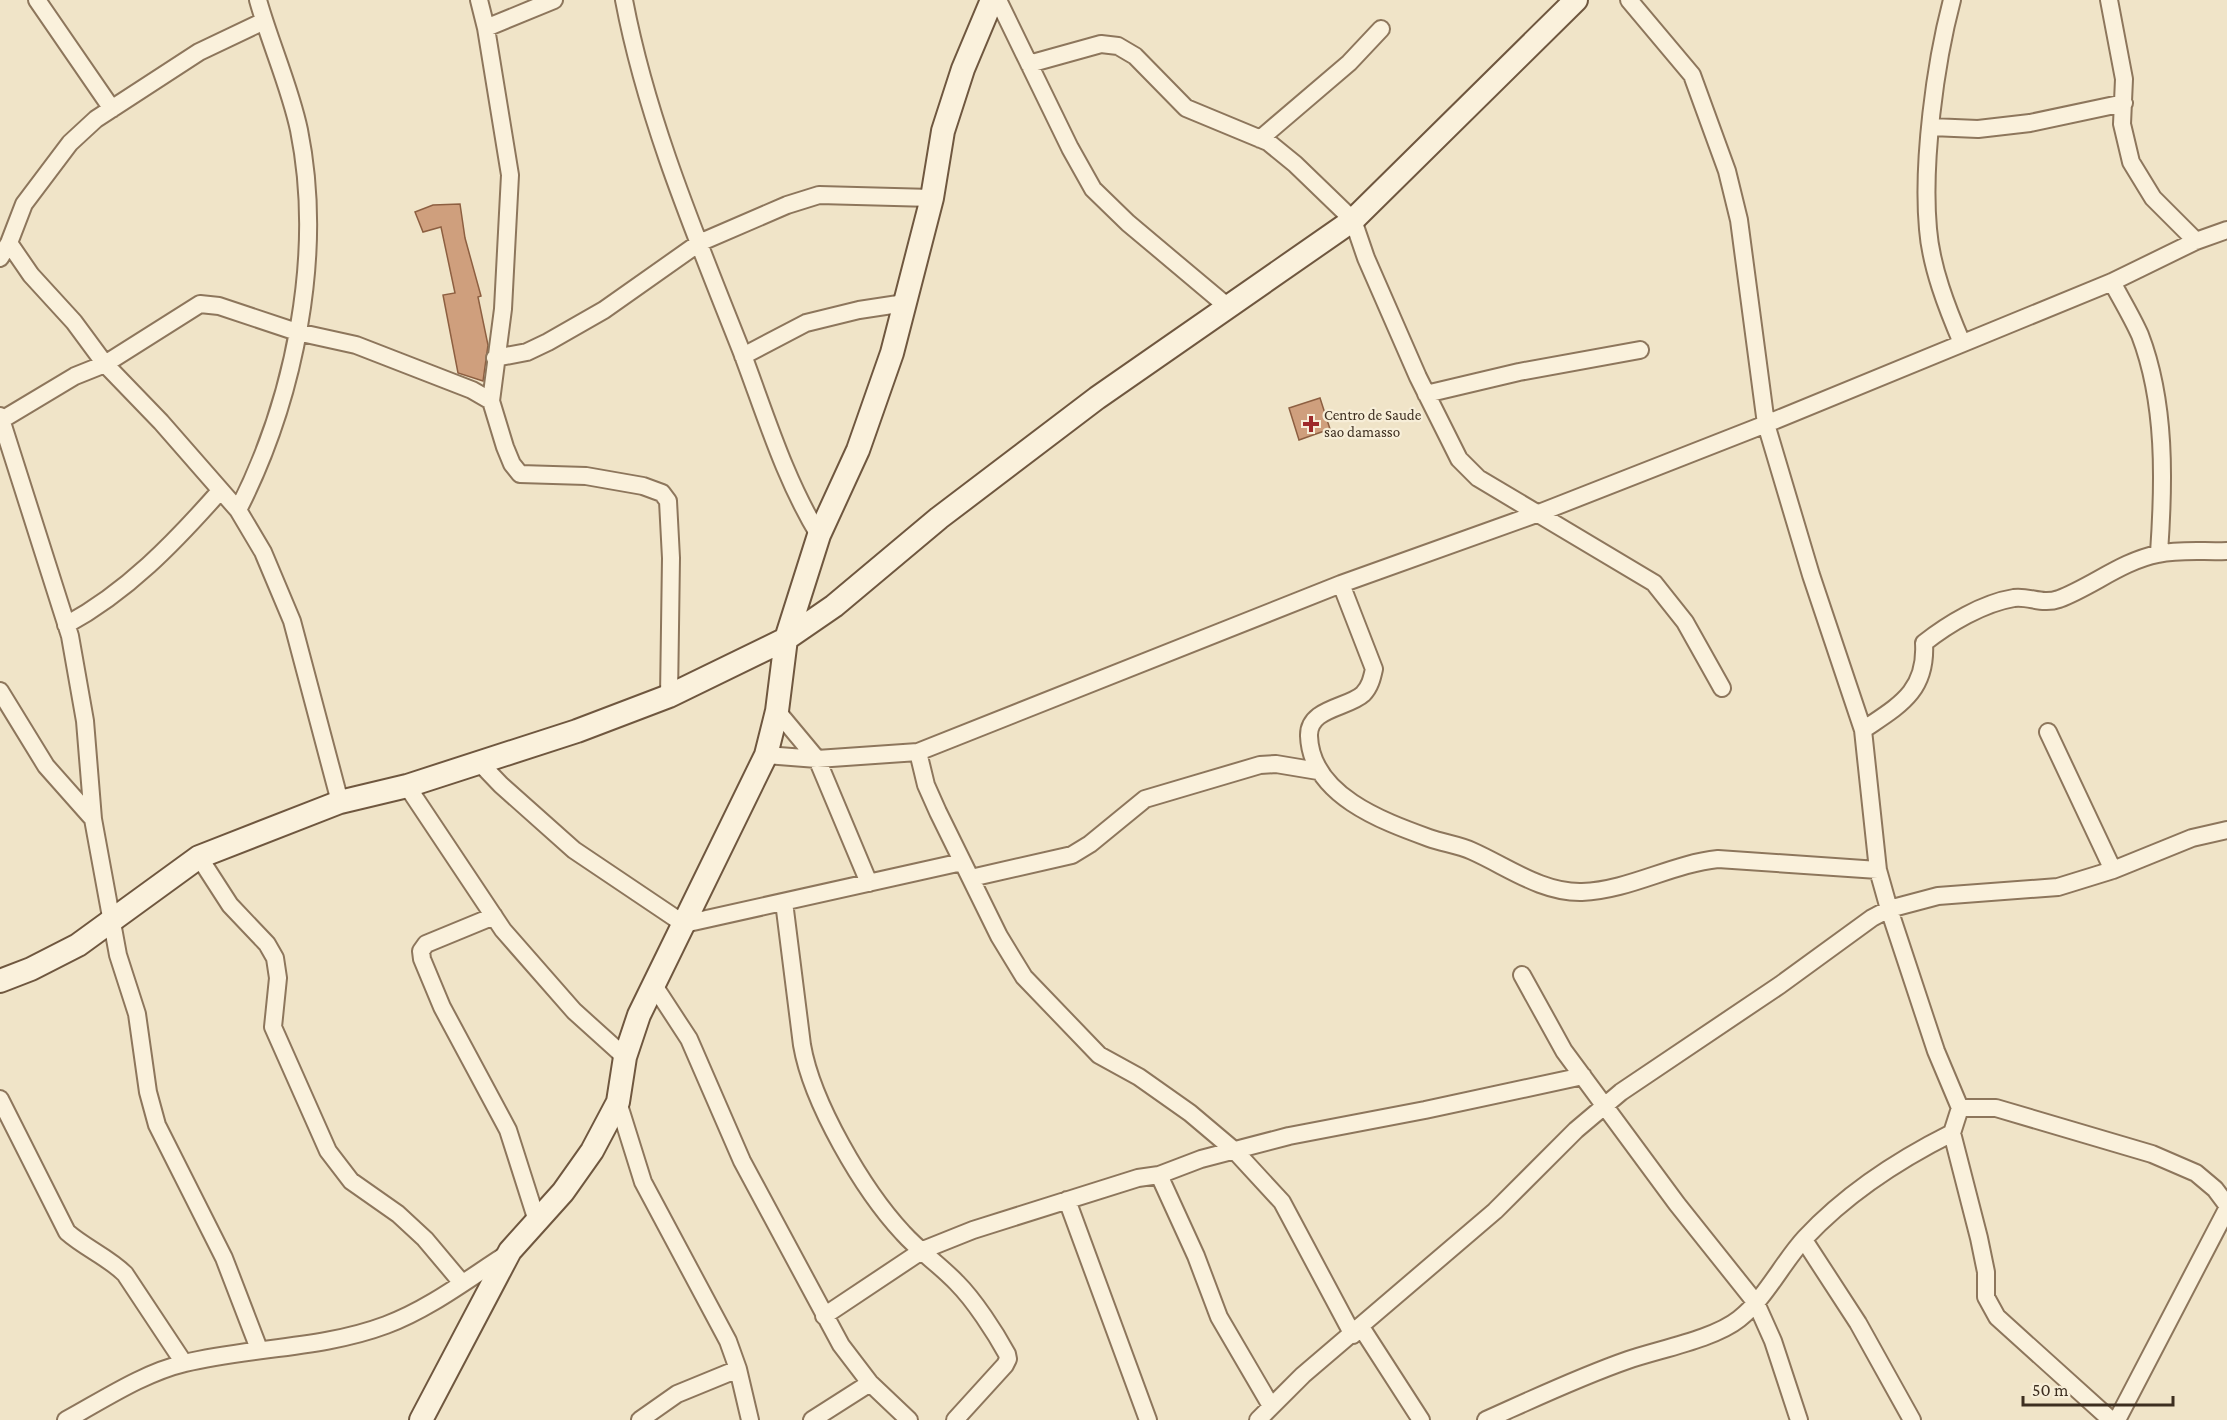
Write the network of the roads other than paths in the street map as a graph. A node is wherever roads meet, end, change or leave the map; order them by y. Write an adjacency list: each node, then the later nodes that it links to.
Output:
1 (37, 0): 17 (street)
2 (258, 0): 12 (street)
3 (479, 0): 13 (street)
4 (554, 0): 13 (street)
5 (624, 0): 25 (street)
6 (992, 0): 20 (street)
7 (998, 0): 15 (street)
8 (1576, 0): 21 (street)
9 (1629, 0): 40 (street)
10 (1952, 0): 18 (street)
11 (2109, 0): 16 (street)
12 (264, 21): 17 (street); 30 (street)
13 (486, 28): 34 (street)
14 (1381, 29): 19 (street)
15 (1029, 64): 19 (street); 29 (street)
16 (2124, 103): 18 (street); 23 (street)
17 (112, 109): 24 (street)
18 (1931, 128): 31 (street)
19 (1260, 139): 21 (street)
20 (932, 198): 25 (street); 28 (street)
21 (1353, 220): 29 (street); 36 (street)
22 (2227, 230): 23 (street)
23 (2196, 241): 27 (street)
24 (9, 243): 26 (street); 35 (street)
25 (699, 243): 33 (street); 34 (street)
26 (0, 258)
27 (2112, 282): 31 (street); 46 (street)
28 (906, 303): 33 (street); 44 (street)
29 (1228, 307): 49 (street)
30 (297, 332): 35 (street); 37 (street); 42 (street)
31 (1962, 343): 40 (street)
32 (1640, 350): 36 (street)
33 (743, 356): 44 (street)
34 (495, 358): 37 (street)
35 (105, 364): 39 (street); 41 (street)
36 (1426, 394): 43 (street)
37 (491, 401): 52 (street)
38 (0, 416): 39 (street)
39 (0, 421): 48 (street)
40 (1766, 424): 43 (street); 54 (street)
41 (220, 491): 42 (street); 48 (street)
42 (238, 510): 62 (street)
43 (1539, 513): 47 (street); 50 (street)
44 (819, 535): 49 (street)
45 (2227, 551): 46 (street)
46 (2159, 553): 54 (street)
47 (1341, 585): 56 (street); 60 (street)
48 (66, 625): 63 (street)
49 (786, 639): 52 (street); 53 (street)
50 (1722, 688)
51 (0, 692): 63 (street)
52 (669, 696): 59 (street)
53 (777, 711): 57 (street); 58 (street)
54 (1863, 730): 67 (street)
55 (2048, 732): 68 (street)
56 (918, 752): 58 (street); 66 (street)
57 (766, 755): 58 (street); 75 (street)
58 (817, 759): 70 (street)
59 (479, 762): 61 (street); 75 (street)
60 (1318, 771): 67 (street); 69 (street)
61 (407, 786): 62 (street); 73 (street)
62 (340, 802): 65 (street)
63 (93, 819): 74 (street)
64 (2227, 830): 68 (street)
65 (199, 857): 74 (street); 94 (street)
66 (962, 862): 69 (street); 70 (street)
67 (1878, 870): 72 (street)
68 (2113, 870): 72 (street)
69 (970, 878): 86 (street)
70 (869, 883): 71 (street)
71 (784, 902): 75 (street); 92 (street)
72 (1889, 909): 83 (street); 84 (street)
73 (494, 916): 79 (street); 90 (street)
74 (113, 922): 77 (street); 98 (street)
75 (684, 924): 78 (street)
76 (1522, 975): 80 (street)
77 (3, 978)
78 (655, 987): 79 (street); 96 (street)
79 (625, 1058): 82 (street)
80 (1583, 1076): 83 (street); 86 (street)
81 (0, 1099): 99 (street)
82 (618, 1102): 90 (street); 100 (street)
83 (1605, 1107): 95 (street); 97 (street)
84 (1960, 1108): 85 (street); 89 (street)
85 (1952, 1133): 91 (street); 116 (street)
86 (1235, 1151): 87 (street); 97 (street)
87 (1159, 1175): 88 (street); 102 (street)
88 (1068, 1200): 92 (street); 111 (street)
89 (2227, 1207): 117 (street)
90 (537, 1221): 93 (street)
91 (1804, 1240): 95 (street); 115 (street)
92 (923, 1250): 96 (street); 110 (street)
93 (510, 1251): 94 (street); 105 (street)
94 (462, 1283): 98 (street)
95 (1755, 1303): 103 (street); 114 (street)
96 (824, 1316): 101 (street)
97 (1357, 1331): 102 (street); 113 (street)
98 (259, 1349): 99 (street)
99 (184, 1364): 104 (street)
100 (738, 1369): 106 (street); 107 (street)
101 (870, 1383): 108 (street); 109 (street)
102 (1271, 1406): 112 (street)
103 (1797, 1419)
104 (66, 1420)
105 (421, 1420)
106 (640, 1420)
107 (750, 1420)
108 (812, 1420)
109 (909, 1420)
110 (955, 1420)
111 (1148, 1420)
112 (1258, 1420)
113 (1421, 1420)
114 (1486, 1420)
115 (1912, 1420)
116 (2111, 1420)
117 (2116, 1420)

